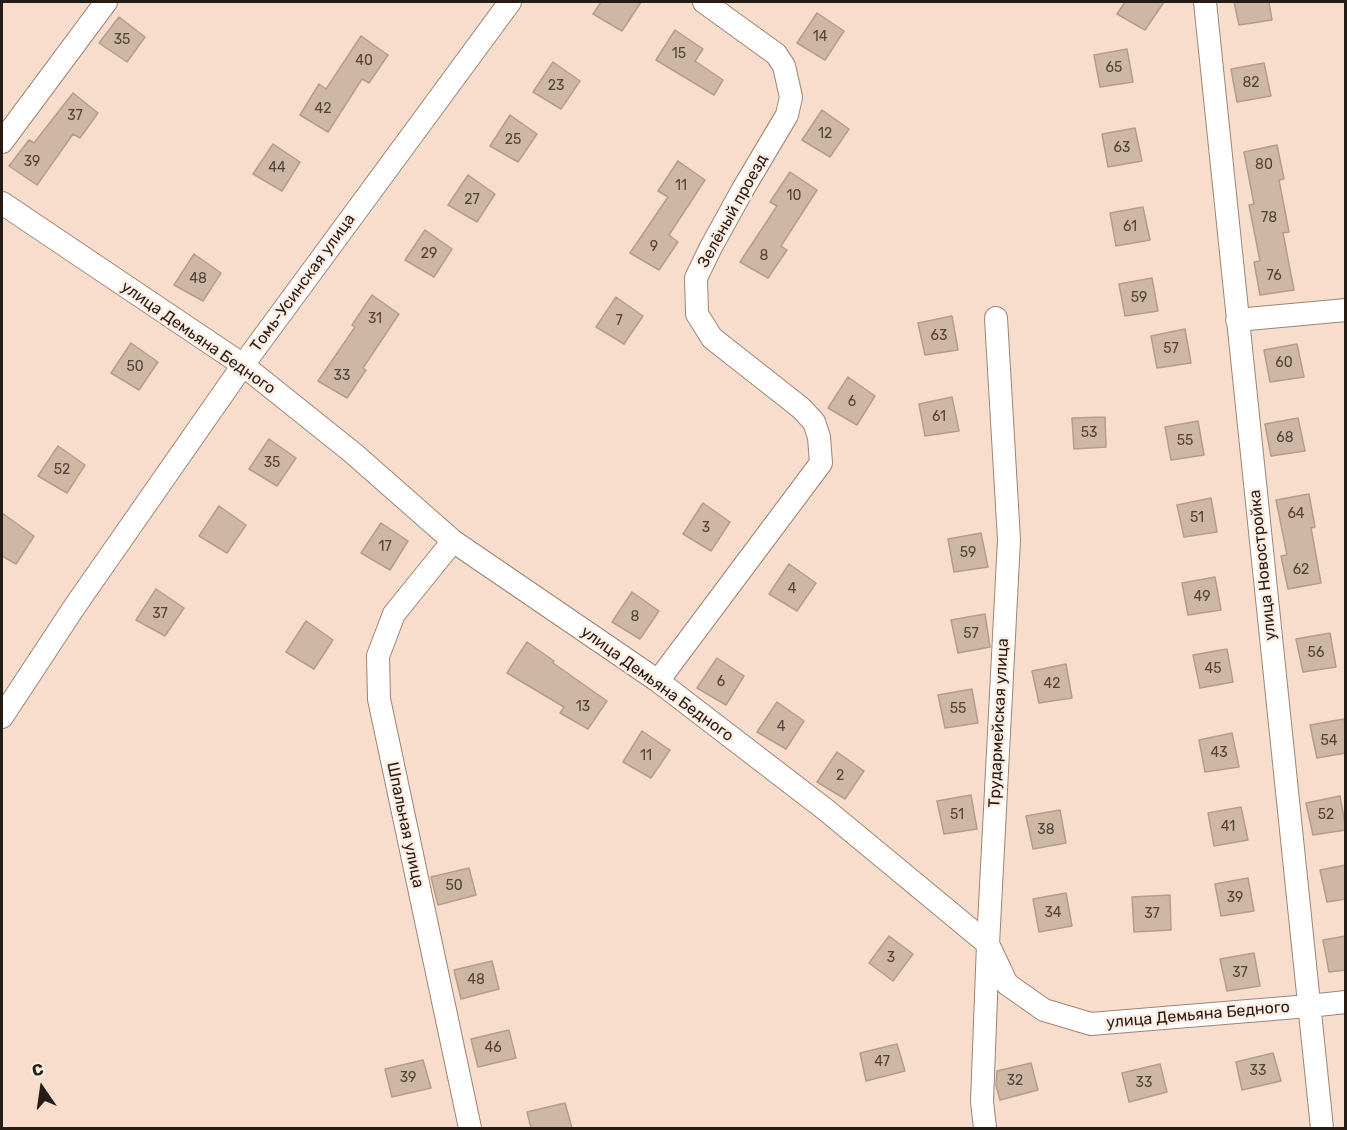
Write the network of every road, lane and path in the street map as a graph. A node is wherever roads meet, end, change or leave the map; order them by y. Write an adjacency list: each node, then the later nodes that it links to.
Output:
1 (106, 2): 5 (street)
2 (510, 2): 10 (street, Томь-Усинская улица)
3 (704, 2): 12 (street, Зелёный проезд)
4 (1204, 2): 9 (street, улица Новостройка)
5 (2, 142)
6 (2, 203): 10 (street, улица Демьяна Бедного)
7 (1346, 310): 9 (street)
8 (996, 318): 14 (street, Трудармейская улица)
9 (1237, 320): 16 (street, улица Новостройка)
10 (243, 365): 11 (street, улица Демьяна Бедного); 13 (street, Томь-Усинская улица)
11 (453, 540): 12 (street, улица Демьяна Бедного); 17 (street, Шпальная улица)
12 (658, 681): 14 (street, улица Демьяна Бедного)
13 (2, 717)
14 (988, 944): 16 (street, улица Демьяна Бедного); 18 (street, Трудармейская улица)
15 (1346, 1002): 16 (street, улица Демьяна Бедного)
16 (1309, 1006): 19 (street, улица Новостройка)
17 (470, 1128)
18 (985, 1128)
19 (1322, 1128)

